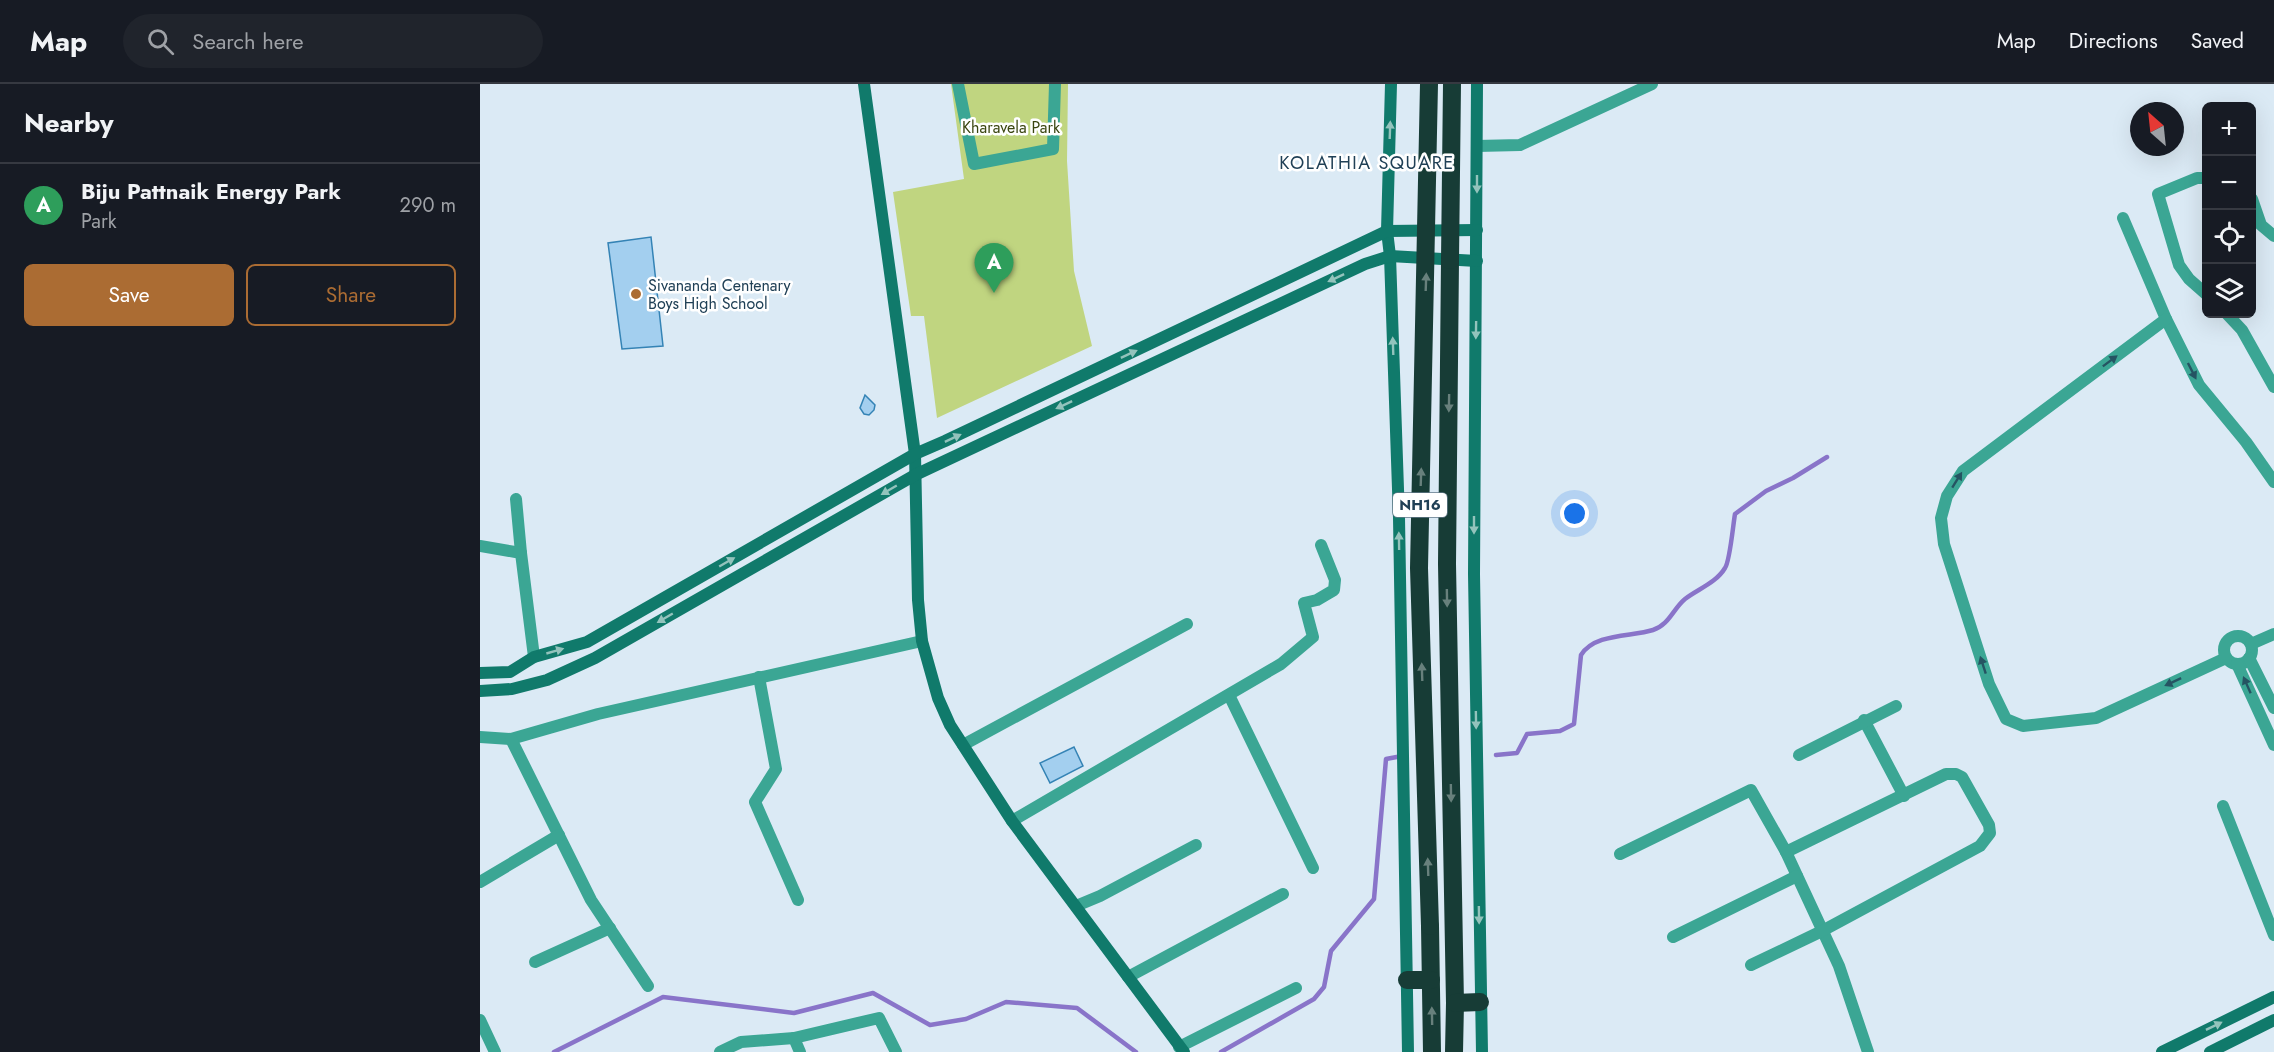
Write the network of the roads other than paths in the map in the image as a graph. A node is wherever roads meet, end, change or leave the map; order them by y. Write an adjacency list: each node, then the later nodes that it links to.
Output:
1 (864, 84): 22 (street)
2 (958, 84): 3 (street)
3 (1055, 84)
4 (1391, 84): 14 (street, one-way to 4)
5 (1429, 84): 71 (highway, NH16, one-way to 5, bridge)
6 (1452, 84): 76 (highway, NH16, one-way to 76, bridge)
7 (1477, 84): 9 (street)
8 (1652, 84): 9 (street)
9 (1477, 146): 13 (street, one-way to 13)
10 (2202, 178): 18 (street)
11 (2256, 210): 15 (street)
12 (2123, 218): 20 (street)
13 (1477, 230): 14 (street); 17 (street)
14 (1387, 231): 16 (street); 22 (street, one-way to 14)
15 (2274, 236)
16 (1390, 256): 17 (street); 23 (street, one-way to 23); 70 (street, one-way to 16)
17 (1476, 261): 75 (street, one-way to 75)
18 (2202, 290)
19 (2231, 318): 21 (street)
20 (2166, 320): 24 (street, one-way to 24); 34 (street, one-way to 20)
21 (2274, 387)
22 (915, 454): 23 (street); 33 (street, one-way to 22)
23 (915, 475): 31 (street); 39 (street, one-way to 39)
24 (2274, 482)
25 (516, 499): 28 (street)
26 (1321, 545): 40 (street)
27 (480, 546): 28 (street)
28 (521, 553): 33 (street)
29 (1186, 624): 47 (street)
30 (2274, 634): 32 (street)
31 (922, 641): 38 (street); 47 (street)
32 (2251, 644): 34 (street); 35 (street)
33 (534, 657): 37 (street)
34 (2226, 658): 36 (street)
35 (2249, 658): 36 (street); 42 (street)
36 (2237, 664): 43 (street, one-way to 36)
37 (480, 673)
38 (759, 677): 46 (street); 61 (street)
39 (480, 691)
40 (1229, 694): 52 (street); 57 (street)
41 (1896, 706): 44 (street)
42 (2274, 708): 43 (street)
43 (2260, 714): 48 (street)
44 (1864, 720): 49 (street); 50 (street)
45 (480, 737): 46 (street)
46 (511, 740): 53 (street)
47 (963, 745): 52 (street)
48 (2274, 745)
49 (1799, 755)
50 (1904, 796): 55 (street); 64 (street)
51 (2223, 806): 65 (street)
52 (1012, 821): 62 (street)
53 (559, 835): 59 (street); 63 (street)
54 (1196, 845): 62 (street)
55 (1786, 852): 56 (street); 58 (street)
56 (1620, 854)
57 (1313, 868)
58 (1797, 876): 64 (street); 66 (street)
59 (480, 882)
60 (1283, 894): 69 (street)
61 (798, 900)
62 (1076, 906): 69 (street)
63 (610, 928): 67 (street); 72 (street)
64 (1822, 931): 68 (street); 89 (street)
65 (2274, 935)
66 (1673, 937)
67 (535, 962)
68 (1751, 965)
69 (1128, 977): 80 (street)
70 (1407, 980): 71 (highway); 85 (street)
71 (1431, 980): 86 (highway, NH16, one-way to 71)
72 (648, 986)
73 (1296, 988): 80 (street)
74 (2274, 997): 90 (street, one-way to 74)
75 (1480, 1002): 76 (highway); 88 (street)
76 (1455, 1003): 87 (highway, NH16)
77 (480, 1020): 81 (street)
78 (2274, 1020): 91 (street)
79 (795, 1038): 82 (street); 83 (street); 84 (street)
80 (1181, 1049)
81 (495, 1052)
82 (720, 1052)
83 (800, 1052)
84 (896, 1052)
85 (1408, 1052)
86 (1432, 1052)
87 (1454, 1052)
88 (1482, 1052)
89 (1868, 1052)
90 (2162, 1052)
91 (2210, 1052)

